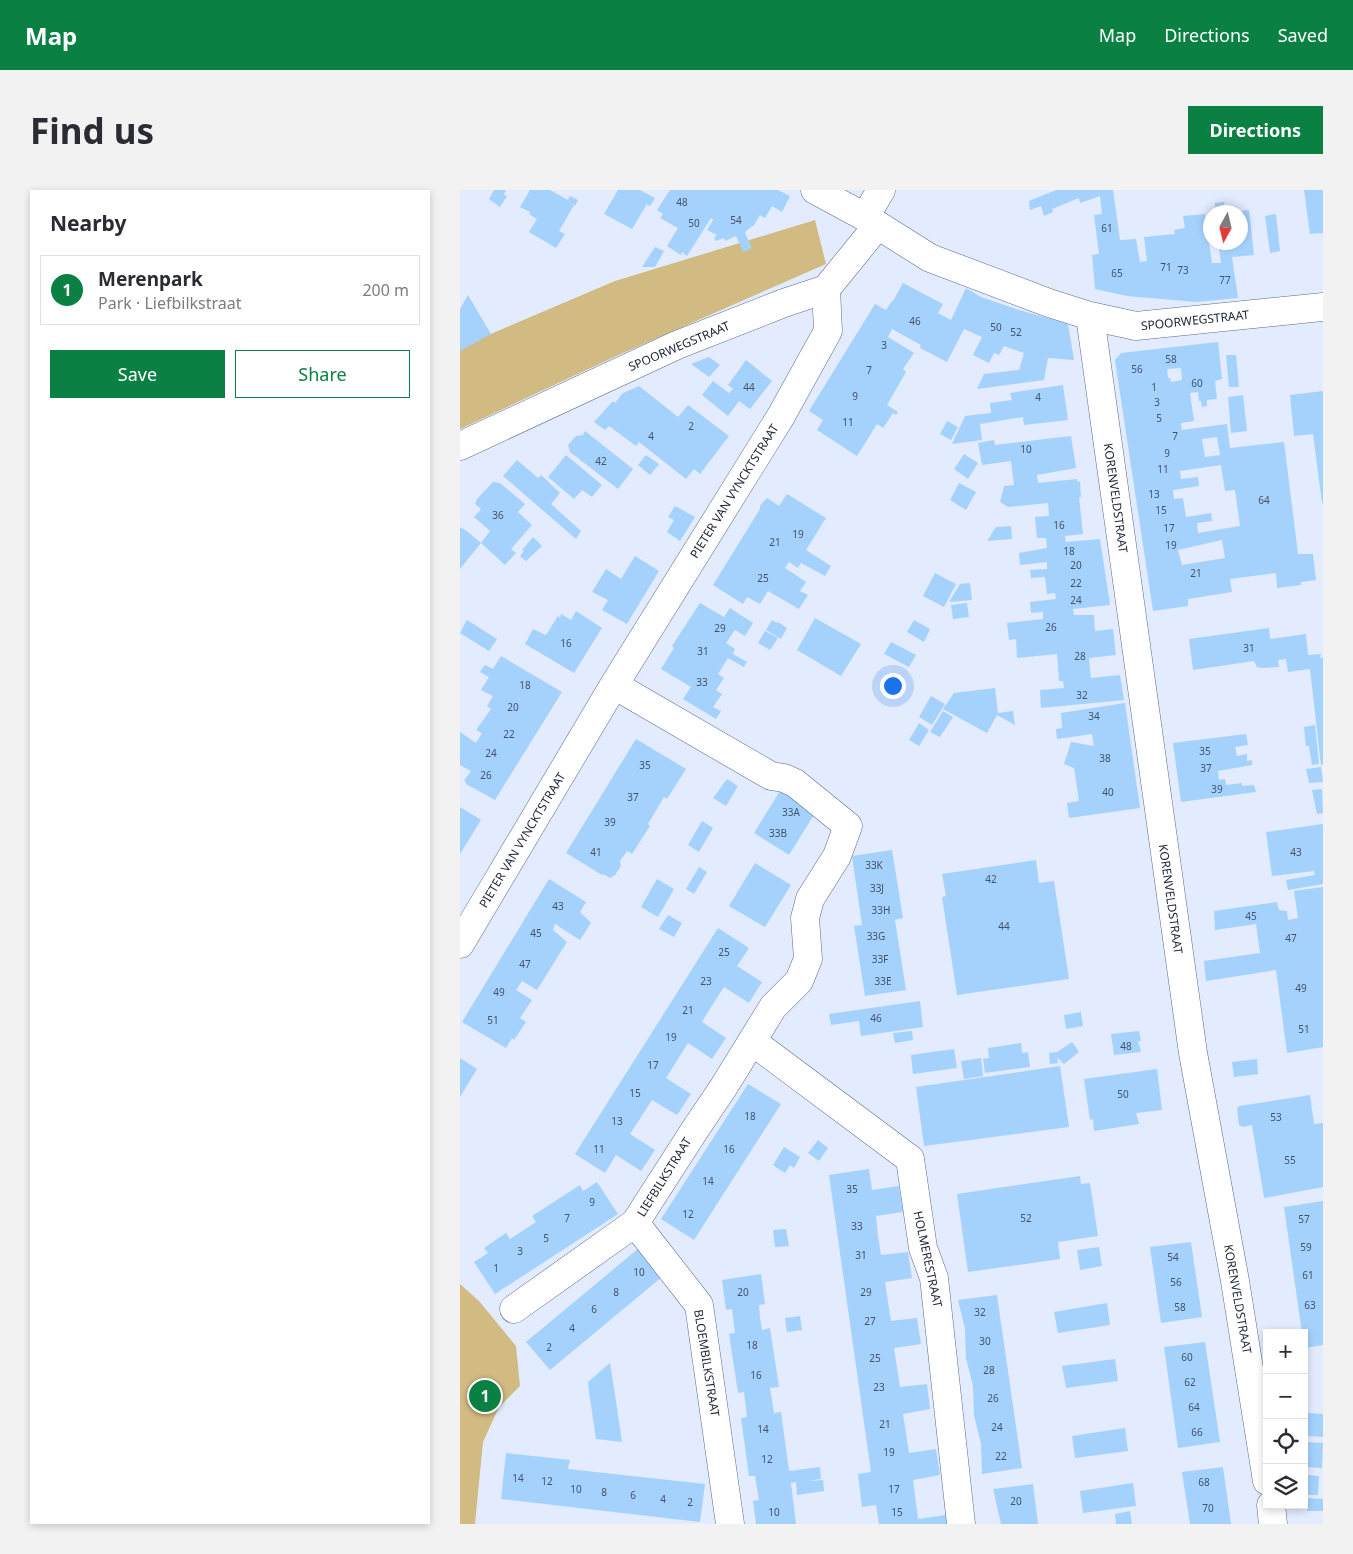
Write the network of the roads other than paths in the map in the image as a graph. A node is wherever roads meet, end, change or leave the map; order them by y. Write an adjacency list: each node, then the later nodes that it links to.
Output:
1 (815, 190): 3 (street, SPOORWEGSTRAAT)
2 (881, 190): 3 (street)
3 (871, 221): 4 (street); 6 (street, SPOORWEGSTRAAT)
4 (826, 289): 7 (street, SPOORWEGSTRAAT); 8 (street, PIETER VAN VYNCKTSTRAAT)
5 (1323, 307): 6 (street, SPOORWEGSTRAAT)
6 (1090, 316): 13 (street, KORENVELDSTRAAT)
7 (460, 446)
8 (614, 685): 9 (street, PIETER VAN VYNCKTSTRAAT); 10 (street, LIEFBILKSTRAAT)
9 (460, 944)
10 (753, 1042): 11 (street, LIEFBILKSTRAAT); 16 (street, HOLMERESTRAAT)
11 (635, 1223): 12 (street, LIEFBILKSTRAAT); 15 (street, BLOEMBILKSTRAAT)
12 (514, 1309)
13 (1264, 1464)
14 (1272, 1509): 17 (street)
15 (730, 1524)
16 (962, 1524)
17 (1274, 1524)

